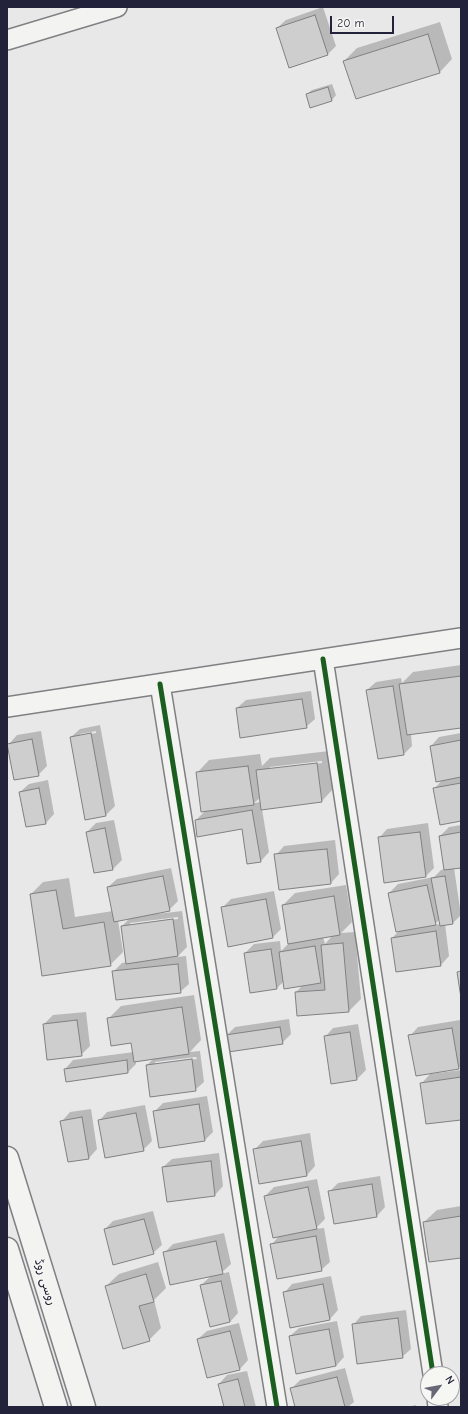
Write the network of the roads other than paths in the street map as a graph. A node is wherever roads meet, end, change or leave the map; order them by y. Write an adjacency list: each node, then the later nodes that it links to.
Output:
1 (117, 7): 2 (street)
2 (7, 40)
3 (461, 638): 4 (street)
4 (323, 659): 5 (street); 9 (street)
5 (160, 684): 6 (street); 12 (street)
6 (7, 707)
7 (7, 1158): 11 (main road, روسی روڈ)
8 (7, 1249): 10 (main road)
9 (432, 1366)
10 (56, 1407)
11 (84, 1407)
12 (277, 1407)

